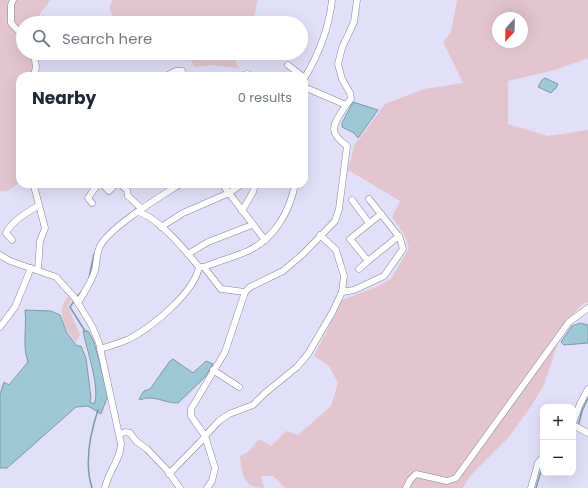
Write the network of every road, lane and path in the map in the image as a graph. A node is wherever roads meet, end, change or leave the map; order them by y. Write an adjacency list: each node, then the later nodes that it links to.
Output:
1 (13, 0): 4 (street)
2 (332, 0): 11 (street)
3 (357, 0): 13 (street)
4 (16, 29)
5 (35, 60): 8 (street)
6 (288, 65): 10 (street)
7 (182, 71): 9 (street)
8 (35, 72)
9 (174, 72)
10 (297, 72)
11 (307, 72)
12 (308, 89): 13 (street)
13 (346, 105): 33 (street)
14 (35, 188): 26 (street)
15 (95, 188): 25 (street)
16 (125, 188): 27 (street)
17 (174, 188): 27 (street)
18 (225, 188): 22 (street)
19 (236, 188): 22 (street)
20 (254, 188): 28 (street)
21 (294, 188): 36 (street)
22 (229, 193): 28 (street); 32 (street)
23 (369, 198): 29 (street)
24 (352, 200): 30 (street)
25 (92, 203)
26 (38, 206): 35 (street); 43 (street)
27 (140, 211): 32 (street); 46 (street)
28 (242, 211): 31 (street)
29 (381, 214): 30 (street); 34 (street)
30 (369, 223): 39 (street)
31 (252, 225): 36 (street); 37 (street)
32 (161, 227): 37 (street)
33 (320, 235): 44 (street); 45 (street)
34 (399, 236): 39 (street); 45 (street)
35 (12, 240)
36 (264, 240): 40 (street)
37 (188, 254): 40 (street)
38 (0, 255): 41 (street)
39 (368, 261): 42 (street)
40 (201, 267): 44 (street); 49 (street)
41 (31, 268): 43 (street); 48 (street)
42 (359, 269)
43 (38, 270): 46 (street)
44 (245, 292): 50 (street)
45 (342, 292): 57 (street)
46 (78, 303): 49 (street)
47 (588, 308): 63 (street)
48 (0, 327)
49 (100, 350): 56 (street)
50 (214, 370): 51 (street); 57 (street)
51 (239, 387)
52 (588, 389): 53 (street)
53 (576, 415)
54 (576, 426): 55 (street)
55 (588, 433)
56 (120, 434): 59 (street); 60 (street)
57 (205, 437): 59 (street); 62 (street)
58 (540, 461): 64 (street)
59 (169, 474): 61 (street)
60 (106, 488)
61 (180, 488)
62 (207, 488)
63 (406, 488)
64 (531, 488)

